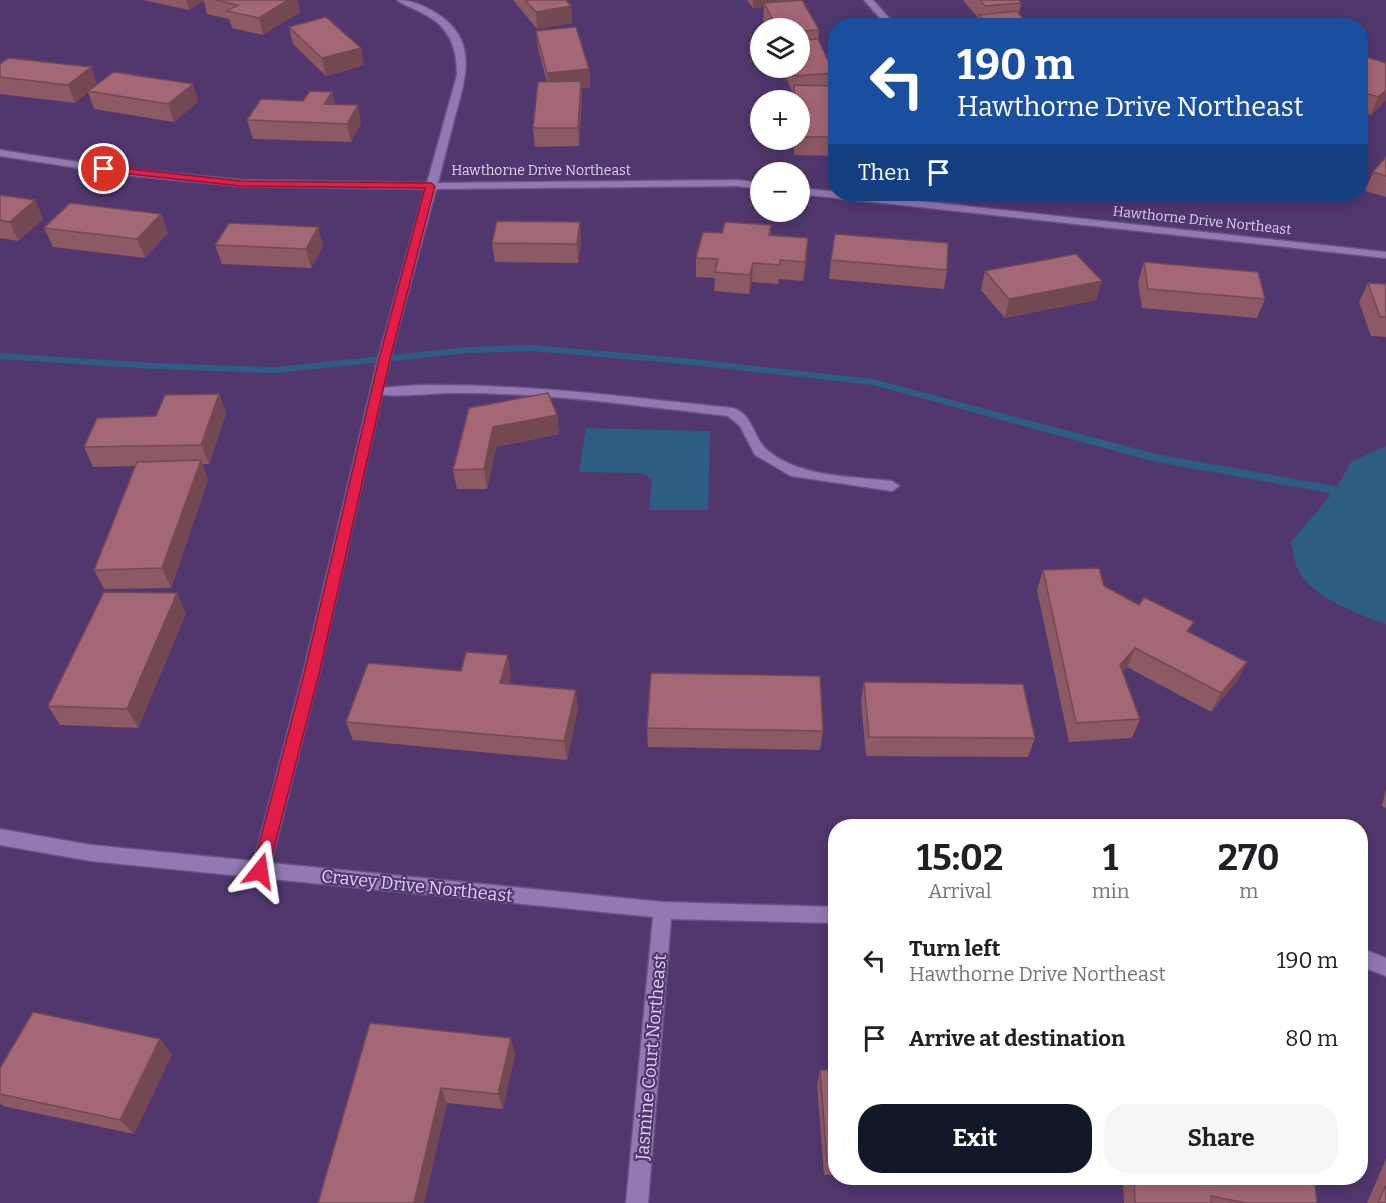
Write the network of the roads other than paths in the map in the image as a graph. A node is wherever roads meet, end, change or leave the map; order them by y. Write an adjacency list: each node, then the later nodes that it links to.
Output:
1 (401, 0): 6 (street)
2 (868, 0): 3 (street)
3 (885, 18)
4 (0, 153): 6 (street, Hawthorne Drive Northeast)
5 (750, 185): 6 (street, Hawthorne Drive Northeast)
6 (431, 186): 13 (street)
7 (810, 192): 8 (street, Hawthorne Drive Northeast)
8 (828, 194)
9 (882, 201): 11 (street, Hawthorne Drive Northeast)
10 (931, 201): 11 (street)
11 (931, 207): 12 (street, Hawthorne Drive Northeast)
12 (1386, 255)
13 (377, 392): 14 (street); 16 (street)
14 (892, 486)
15 (0, 837): 16 (street, Cravey Drive Northeast)
16 (260, 871): 17 (street, Cravey Drive Northeast)
17 (663, 910): 18 (street, Cravey Drive Northeast); 21 (street, Jasmine Court Northeast)
18 (828, 915)
19 (1368, 960): 20 (street)
20 (1386, 967)
21 (637, 1203)

